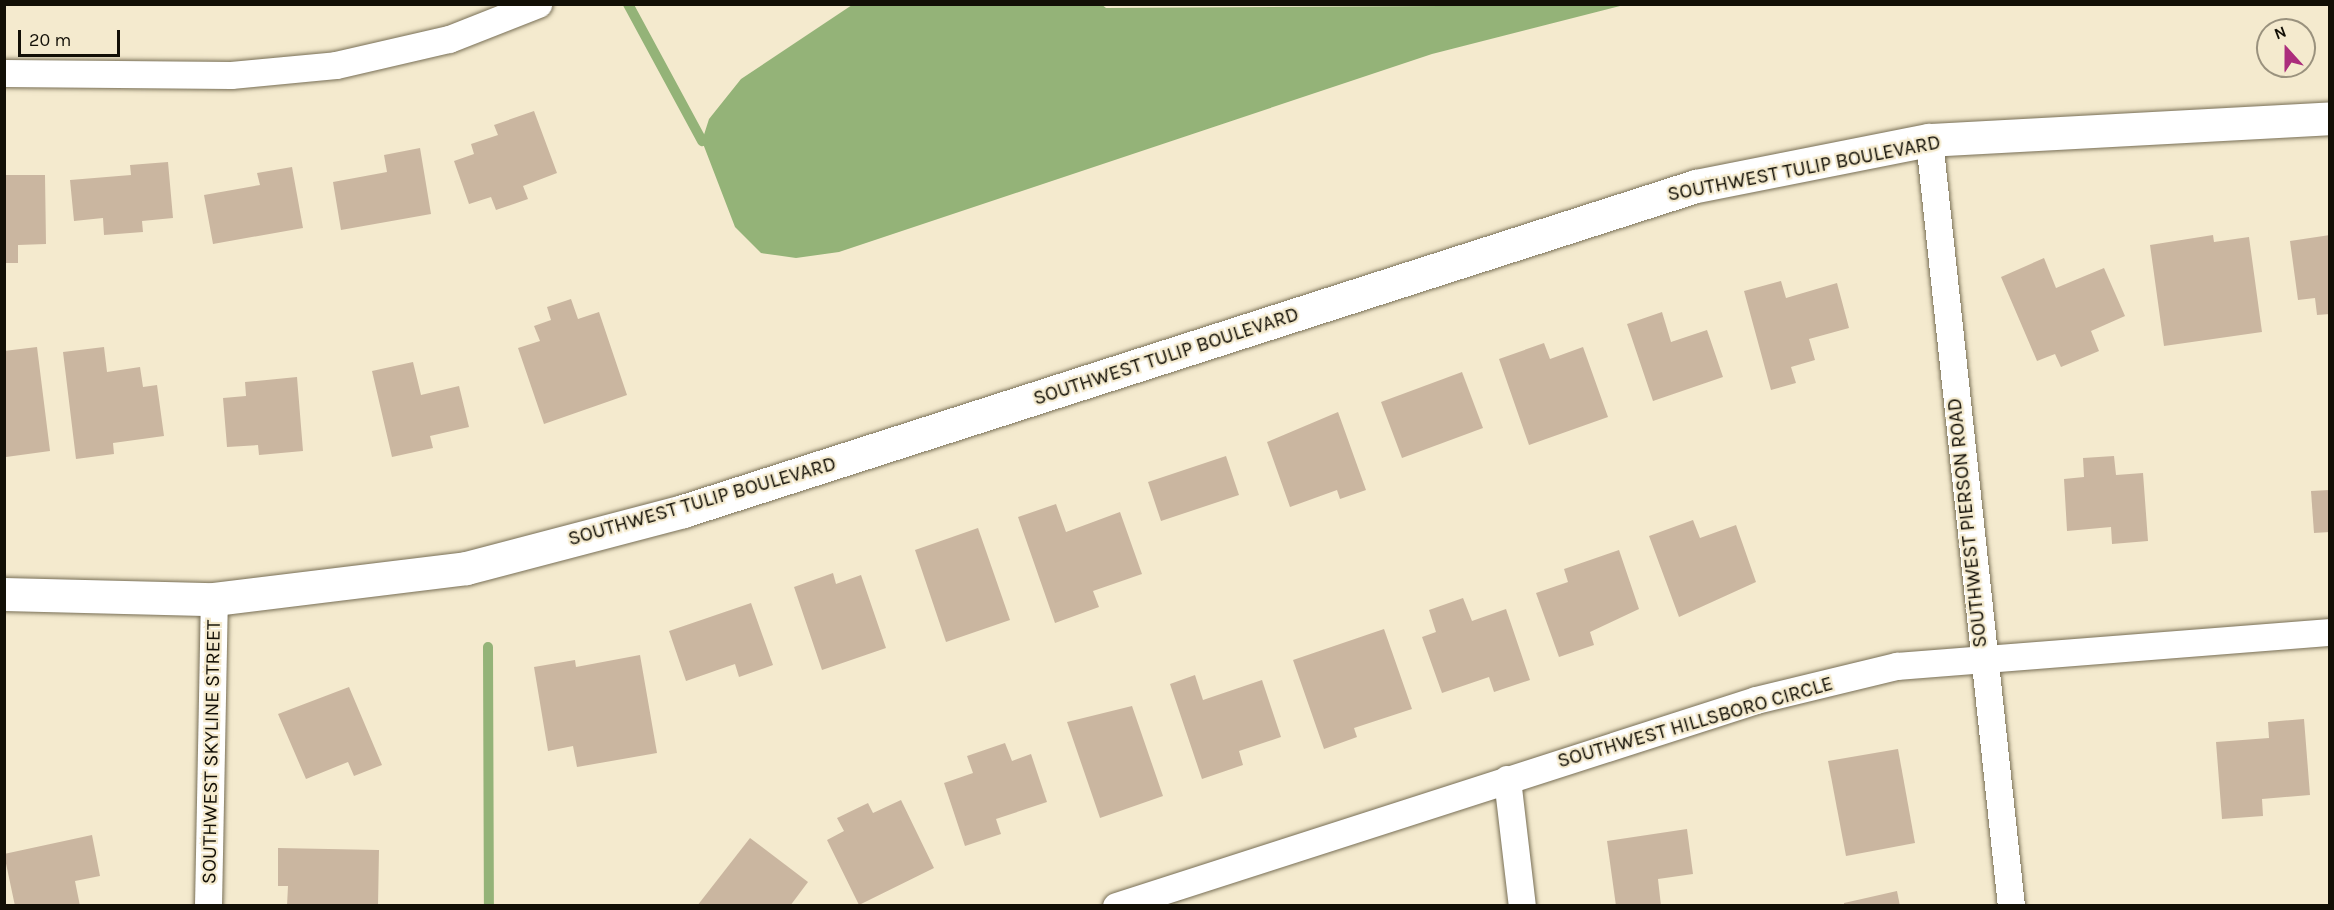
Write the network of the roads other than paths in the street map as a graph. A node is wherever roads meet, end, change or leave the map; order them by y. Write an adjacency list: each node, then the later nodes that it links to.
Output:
1 (538, 4): 2 (street)
2 (4, 73)
3 (2330, 118): 4 (street, SOUTHWEST TULIP BOULEVARD)
4 (1929, 140): 6 (street, SOUTHWEST TULIP BOULEVARD); 8 (street, SOUTHWEST PIERSON ROAD)
5 (4, 594): 6 (street, SOUTHWEST TULIP BOULEVARD)
6 (214, 599): 10 (street, SOUTHWEST SKYLINE STREET)
7 (2330, 632): 8 (street, SOUTHWEST HILLSBORO CIRCLE)
8 (1980, 655): 9 (street, SOUTHWEST HILLSBORO CIRCLE); 13 (street, SOUTHWEST PIERSON ROAD)
9 (1507, 779): 11 (street, SOUTHWEST HILLSBORO CIRCLE); 12 (street)
10 (208, 906)
11 (1116, 906)
12 (1522, 906)
13 (2011, 906)

